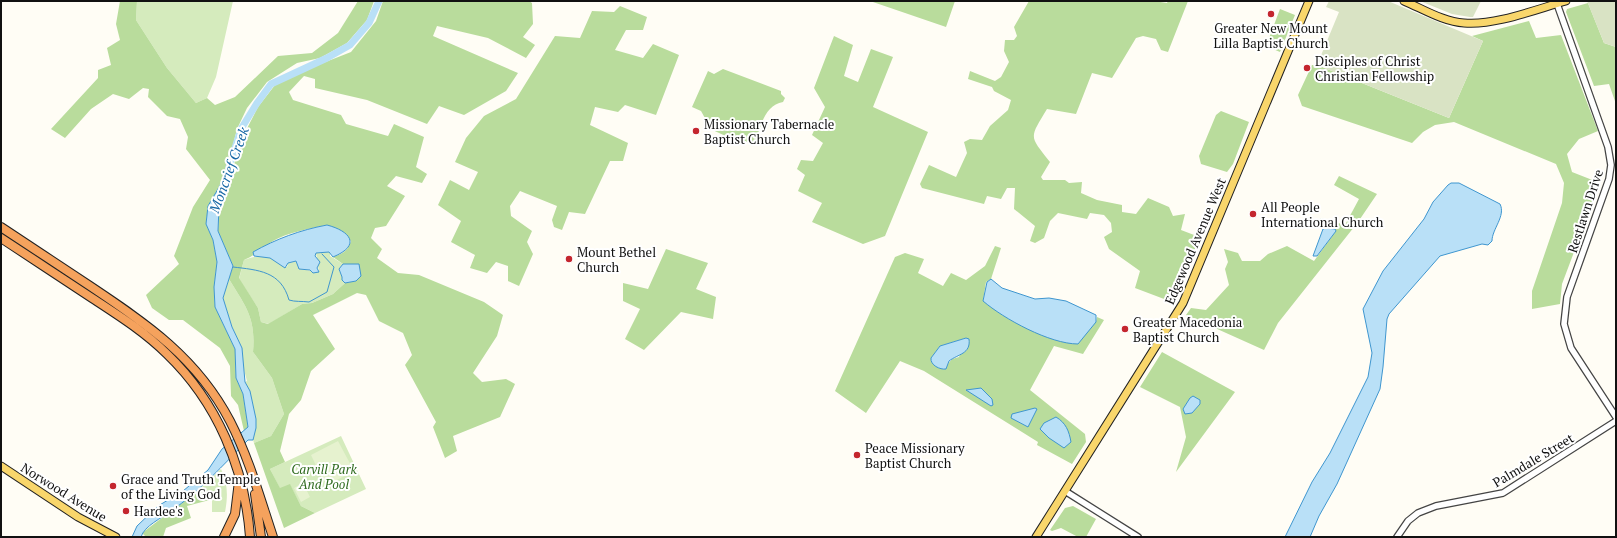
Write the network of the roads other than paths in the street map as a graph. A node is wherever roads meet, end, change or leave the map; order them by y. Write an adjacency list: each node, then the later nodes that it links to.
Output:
1 (1309, 1): 12 (main road, Edgewood Avenue West)
2 (1404, 1): 4 (main road)
3 (1566, 1): 4 (main road)
4 (1557, 2): 7 (street, Restlawn Drive)
5 (1, 228): 9 (highway)
6 (1, 238): 11 (highway)
7 (1616, 417)
8 (1616, 421): 20 (street, Palmdale Street)
9 (244, 453): 16 (highway); 17 (highway)
10 (1, 466): 13 (main road, Norwood Avenue)
11 (239, 474): 14 (highway); 15 (highway)
12 (1065, 491): 18 (main road, Edgewood Avenue West); 19 (street)
13 (116, 537)
14 (224, 537)
15 (250, 537)
16 (261, 537)
17 (273, 537)
18 (1036, 537)
19 (1138, 537)
20 (1397, 537)

